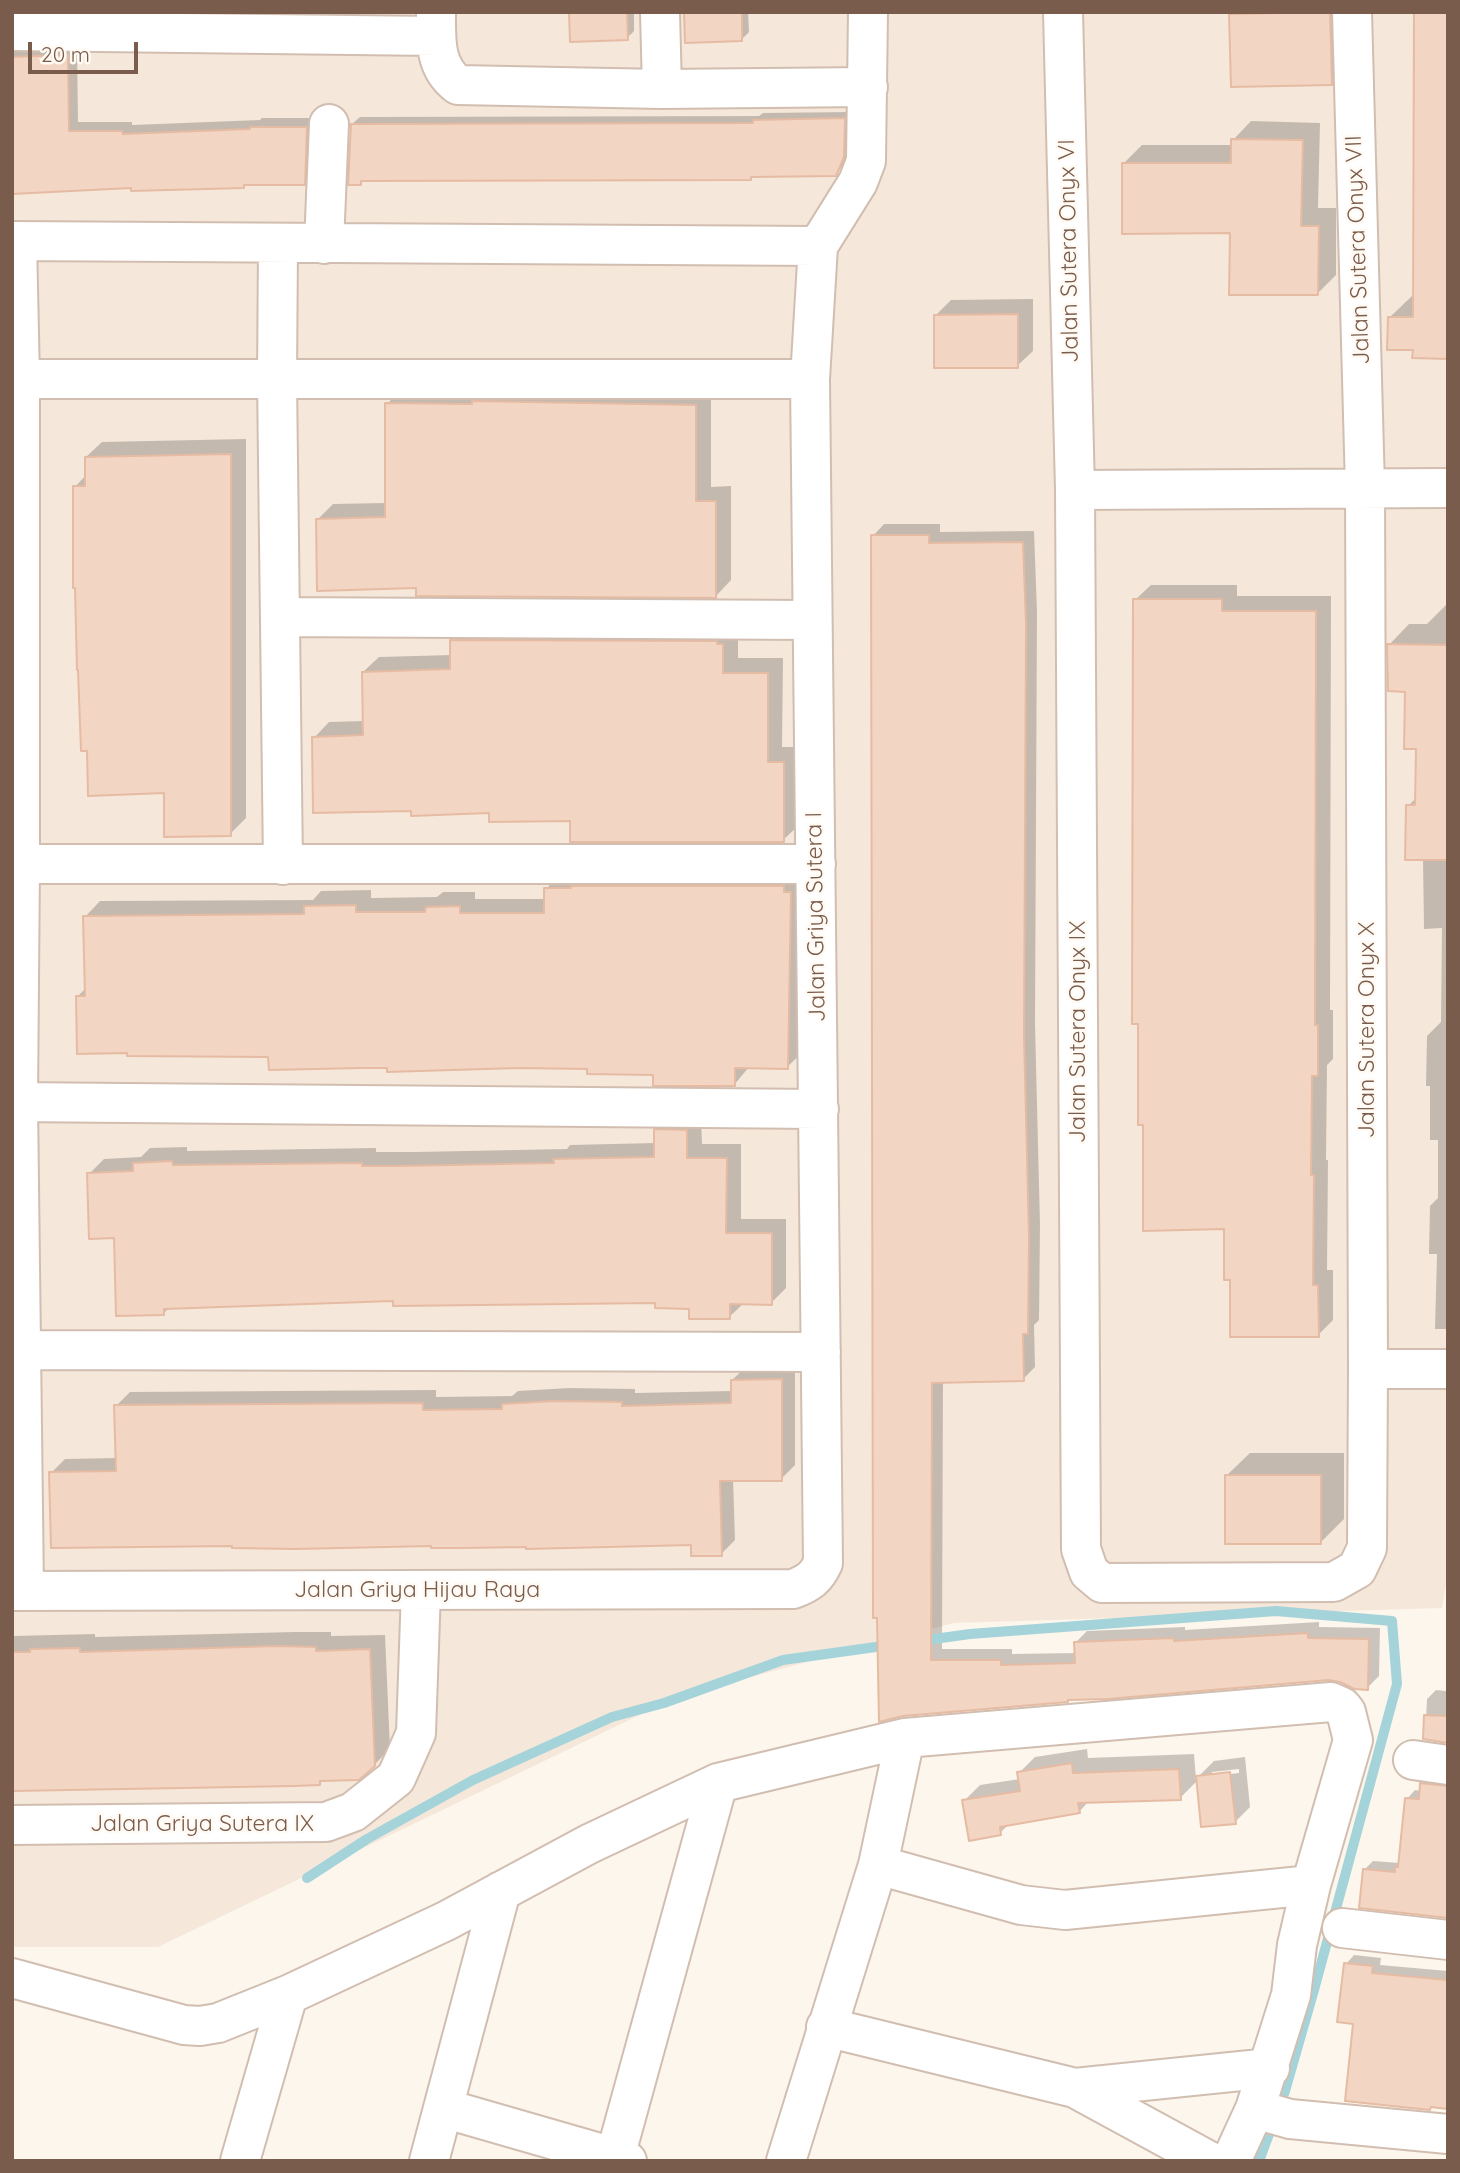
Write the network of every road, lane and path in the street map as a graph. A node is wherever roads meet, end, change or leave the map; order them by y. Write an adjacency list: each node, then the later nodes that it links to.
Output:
1 (660, 12): 8 (street)
2 (869, 12): 7 (street)
3 (1063, 12): 19 (street, Jalan Sutera Onyx VI)
4 (1352, 12): 17 (street, Jalan Sutera Onyx VII)
5 (436, 24): 6 (street); 8 (street)
6 (12, 31)
7 (868, 88): 8 (street); 13 (street)
8 (662, 89)
9 (329, 124): 12 (street)
10 (15, 241): 11 (street); 14 (street)
11 (278, 244): 12 (street); 16 (street)
12 (324, 244): 13 (street)
13 (818, 246): 15 (street, Jalan Griya Sutera I)
14 (20, 379): 16 (street); 22 (street)
15 (810, 379): 16 (street); 21 (street, Jalan Griya Sutera I)
16 (277, 380): 20 (street)
17 (1365, 488): 18 (street); 19 (street); 29 (street, Jalan Sutera Onyx X)
18 (1448, 488)
19 (1075, 490): 31 (street, Jalan Sutera Onyx IX)
20 (280, 617): 21 (street); 24 (street)
21 (812, 620): 23 (street, Jalan Griya Sutera I)
22 (16, 864): 24 (street); 25 (street)
23 (816, 864): 24 (street); 26 (street, Jalan Griya Sutera I)
24 (283, 865)
25 (15, 1102): 26 (street); 27 (street)
26 (818, 1109): 28 (street, Jalan Griya Sutera I)
27 (16, 1350): 28 (street); 34 (street)
28 (821, 1352): 32 (street, Jalan Griya Sutera I)
29 (1368, 1369): 30 (street); 31 (street, Jalan Sutera Onyx X)
30 (1448, 1369)
31 (1357, 1569)
32 (808, 1583): 33 (street, Jalan Griya Hijau Raya)
33 (421, 1590): 34 (street, Jalan Griya Hijau Raya); 37 (street, Jalan Griya Sutera IX)
34 (18, 1591)
35 (905, 1738): 36 (street); 38 (street); 39 (street)
36 (718, 1783): 40 (street); 52 (street)
37 (12, 1825)
38 (878, 1865): 39 (street); 45 (street)
39 (1311, 1885): 46 (street)
40 (501, 1891): 44 (street); 48 (street)
41 (1342, 1928): 42 (street)
42 (1448, 1940)
43 (12, 1978): 44 (street)
44 (288, 1995): 53 (street)
45 (826, 2027): 47 (street); 55 (street)
46 (1269, 2068): 47 (street); 49 (street)
47 (1075, 2088): 56 (street)
48 (443, 2108): 52 (street); 54 (street)
49 (1270, 2114): 51 (street); 57 (street)
50 (1448, 2134): 51 (street)
51 (1392, 2145)
52 (621, 2159)
53 (240, 2161)
54 (429, 2161)
55 (786, 2161)
56 (1209, 2161)
57 (1231, 2161)

